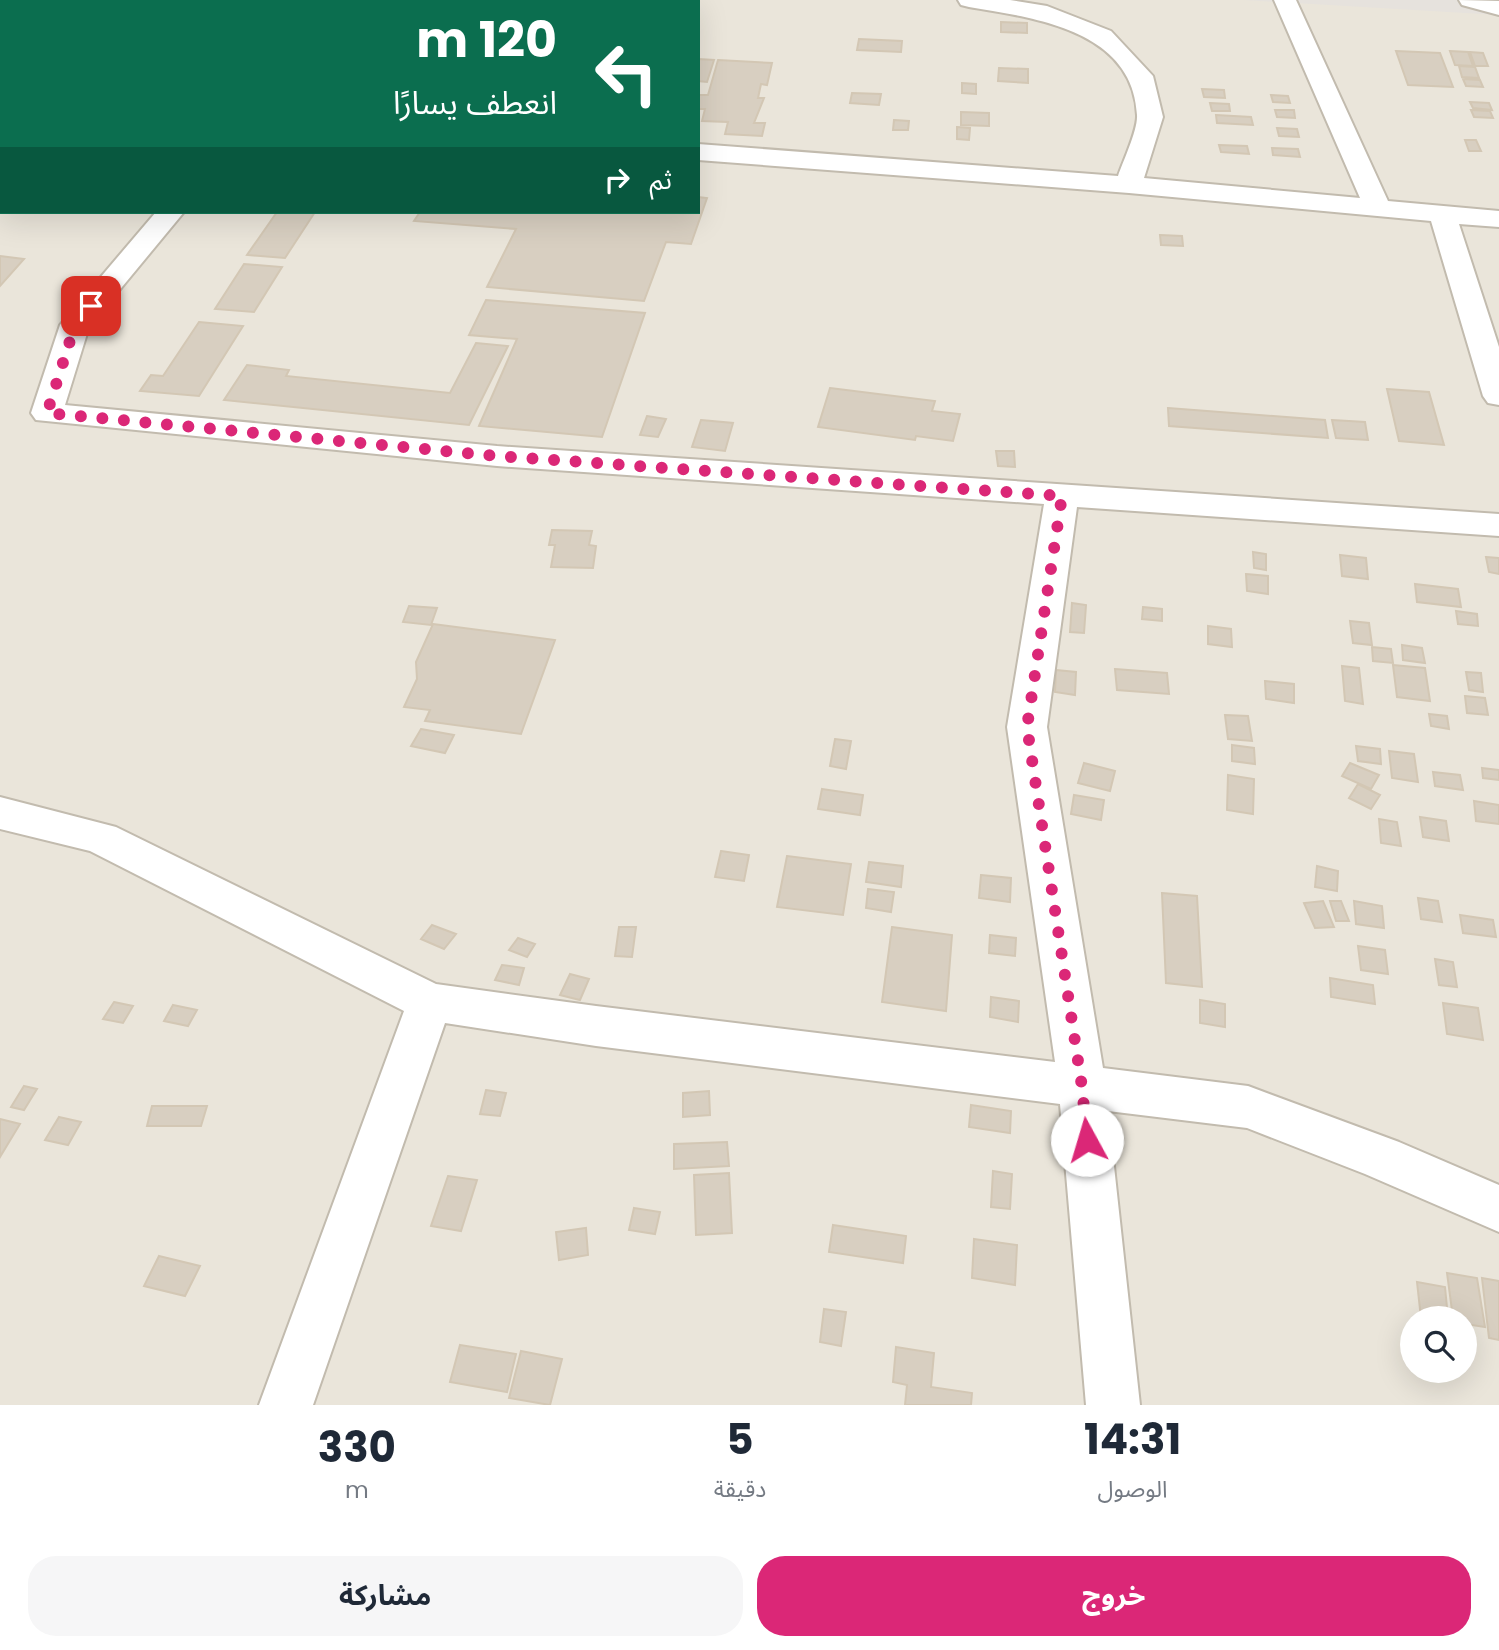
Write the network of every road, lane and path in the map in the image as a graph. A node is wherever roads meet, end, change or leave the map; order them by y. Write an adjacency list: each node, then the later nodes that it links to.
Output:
1 (969, 0): 6 (street)
2 (1285, 0): 7 (street)
3 (1471, 0): 4 (street)
4 (1499, 8)
5 (700, 152): 6 (street)
6 (1129, 185): 7 (street)
7 (1378, 209): 9 (street)
8 (168, 214): 12 (street)
9 (1443, 215): 10 (street); 11 (street)
10 (1499, 219)
11 (1499, 396)
12 (1062, 496): 13 (street); 16 (street)
13 (1499, 525)
14 (0, 813): 15 (street)
15 (430, 1002): 16 (street); 18 (street)
16 (1082, 1087): 17 (street); 19 (street)
17 (1499, 1209)
18 (286, 1405)
19 (1113, 1405)

